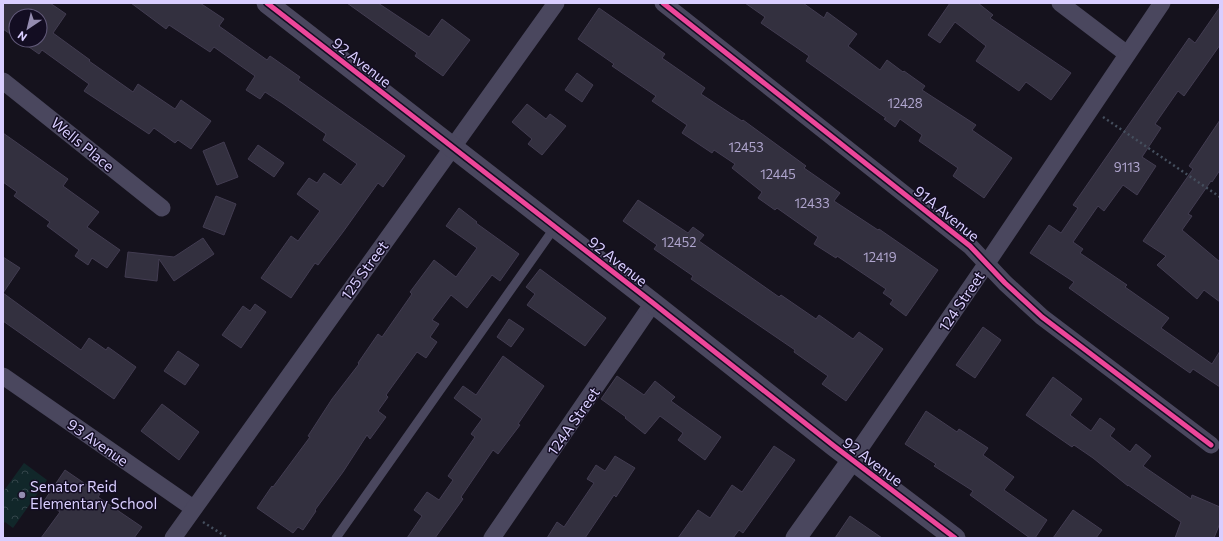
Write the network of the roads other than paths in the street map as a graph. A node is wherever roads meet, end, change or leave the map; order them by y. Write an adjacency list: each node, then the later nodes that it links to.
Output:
1 (267, 3): 8 (street, 92 Avenue)
2 (556, 3): 8 (street, 125 Street)
3 (663, 3): 11 (street, 91A Avenue)
4 (1060, 3): 6 (street)
5 (1162, 3): 6 (street, 124 Street)
6 (1126, 54): 11 (street, 124 Street)
7 (3, 81): 9 (street, Wells Place)
8 (452, 147): 10 (street, 92 Avenue); 16 (street, 125 Street)
9 (162, 208)
10 (555, 227): 12 (street, 92 Avenue); 18 (lane)
11 (987, 263): 14 (street, 91A Avenue); 15 (street, 124 Street)
12 (653, 303): 15 (street, 92 Avenue); 19 (street, 124A Street)
13 (3, 376): 16 (street, 93 Avenue)
14 (1211, 445)
15 (852, 460): 20 (street, 124 Street); 21 (street, 92 Avenue)
16 (197, 514): 17 (street, 125 Street)
17 (173, 538)
18 (336, 538)
19 (492, 538)
20 (796, 538)
21 (955, 538)

